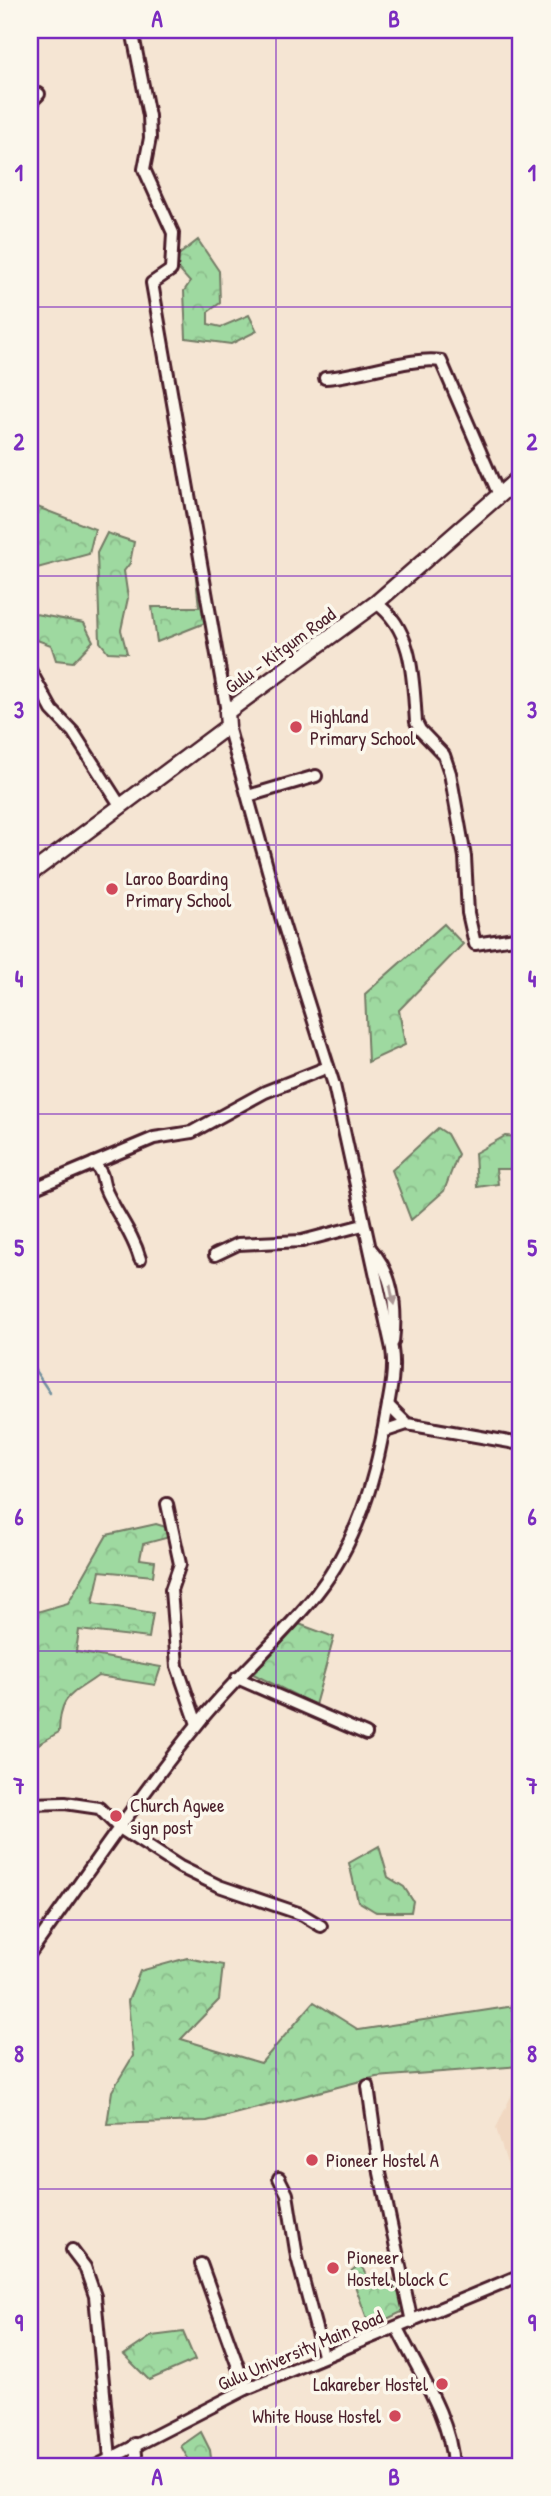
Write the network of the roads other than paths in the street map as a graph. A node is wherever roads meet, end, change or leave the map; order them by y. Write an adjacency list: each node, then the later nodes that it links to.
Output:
1 (132, 30): 9 (street)
2 (39, 94): 3 (street)
3 (30, 103)
4 (325, 379): 6 (street)
5 (521, 476): 6 (main road, Gulu - Kitgum Road)
6 (499, 495): 7 (main road, Gulu - Kitgum Road)
7 (376, 603): 9 (main road, Gulu - Kitgum Road); 14 (street)
8 (30, 670): 12 (street)
9 (228, 719): 11 (street); 12 (main road, Gulu - Kitgum Road)
10 (316, 776): 11 (street)
11 (247, 796): 15 (street)
12 (120, 805): 13 (main road, Gulu - Kitgum Road)
13 (30, 874)
14 (521, 937)
15 (328, 1067): 16 (street); 18 (street)
16 (94, 1163): 17 (street); 20 (street)
17 (30, 1190)
18 (363, 1225): 19 (street); 21 (street)
19 (215, 1255)
20 (140, 1259)
21 (388, 1405): 22 (street); 23 (street)
22 (407, 1424): 23 (street); 24 (street)
23 (383, 1432): 26 (street)
24 (521, 1444)
25 (167, 1504): 27 (street)
26 (237, 1678): 27 (street); 28 (street)
27 (197, 1724): 30 (street)
28 (366, 1734)
29 (30, 1804): 30 (street)
30 (118, 1827): 31 (street); 32 (street)
31 (321, 1926)
32 (30, 1953)
33 (368, 2086): 38 (street)
34 (279, 2178): 40 (street)
35 (72, 2250): 43 (street)
36 (201, 2264): 41 (street)
37 (521, 2275): 38 (street, Gulu University Main Road)
38 (412, 2322): 39 (street, Gulu University Main Road)
39 (397, 2328): 40 (street, Gulu University Main Road); 46 (street)
40 (323, 2355): 41 (street, Gulu University Main Road)
41 (246, 2389): 42 (street, Gulu University Main Road)
42 (135, 2444): 43 (street, Gulu University Main Road); 45 (street)
43 (110, 2458): 44 (street, Gulu University Main Road)
44 (96, 2466)
45 (137, 2466)
46 (453, 2466)

